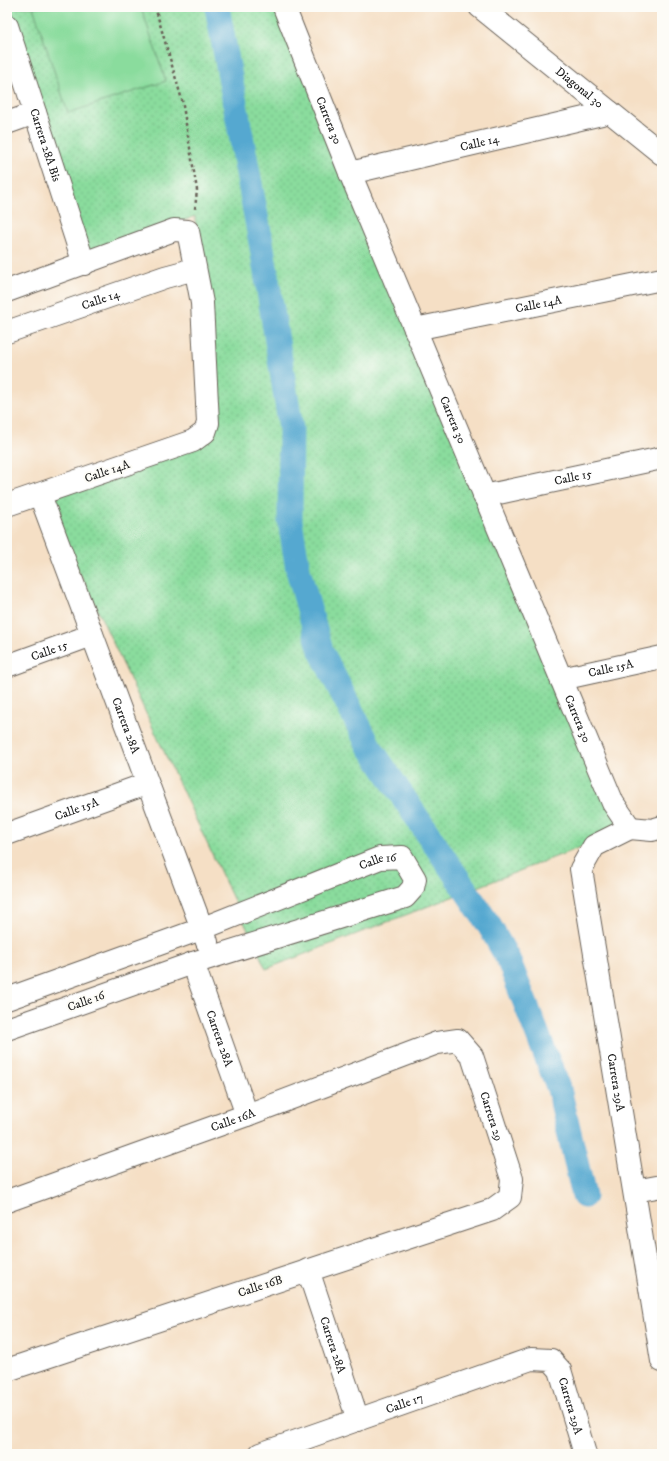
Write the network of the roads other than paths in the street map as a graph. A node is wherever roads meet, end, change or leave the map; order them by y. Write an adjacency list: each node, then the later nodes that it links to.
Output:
1 (284, 7): 9 (street, Carrera 30)
2 (480, 7): 3 (street, Diagonal 30)
3 (493, 14): 5 (street, Diagonal 30)
4 (7, 26): 6 (street, Carrera 28A Bis)
5 (610, 112): 8 (street, Diagonal 30); 9 (street, Calle 14)
6 (35, 113): 7 (street); 10 (street, Carrera 28A Bis)
7 (7, 123)
8 (662, 154)
9 (350, 173): 14 (street, Carrera 30)
10 (84, 264): 11 (street); 13 (street)
11 (195, 269): 15 (street, Calle 14); 17 (street, Calle 14A)
12 (662, 279): 14 (street, Calle 14A)
13 (7, 292)
14 (415, 329): 18 (street, Carrera 30)
15 (7, 332)
16 (662, 458): 18 (street, Calle 15)
17 (40, 494): 19 (street, Calle 14A); 20 (street, Carrera 28A)
18 (484, 496): 23 (street, Carrera 30)
19 (7, 505)
20 (92, 635): 22 (street, Calle 15); 24 (street, Carrera 28A)
21 (662, 657): 23 (street, Calle 15A)
22 (7, 666)
23 (560, 679): 25 (street, Carrera 30)
24 (146, 784): 27 (street, Calle 15A); 28 (street, Carrera 28A)
25 (630, 828): 26 (street); 35 (street, Carrera 29A)
26 (662, 828)
27 (7, 834)
28 (201, 928): 29 (street, Carrera 28A); 29 (street, Calle 16); 30 (street, Calle 16)
29 (202, 960): 31 (street, Calle 16); 33 (street, Carrera 28A)
30 (7, 999)
31 (7, 1029)
32 (458, 1040): 33 (street, Calle 16A); 36 (street, Carrera 29)
33 (247, 1115): 37 (street, Calle 16A)
34 (662, 1186): 35 (street)
35 (635, 1191): 40 (street, Carrera 29A)
36 (510, 1197): 38 (street, Calle 16B)
37 (7, 1201)
38 (308, 1270): 41 (street, Calle 16B); 42 (street, Carrera 28A)
39 (551, 1360): 42 (street, Calle 17); 45 (street, Carrera 29A)
40 (662, 1361)
41 (7, 1370)
42 (358, 1420): 43 (street, Calle 17)
43 (306, 1446): 44 (street, Calle 17)
44 (260, 1454)
45 (585, 1454)

